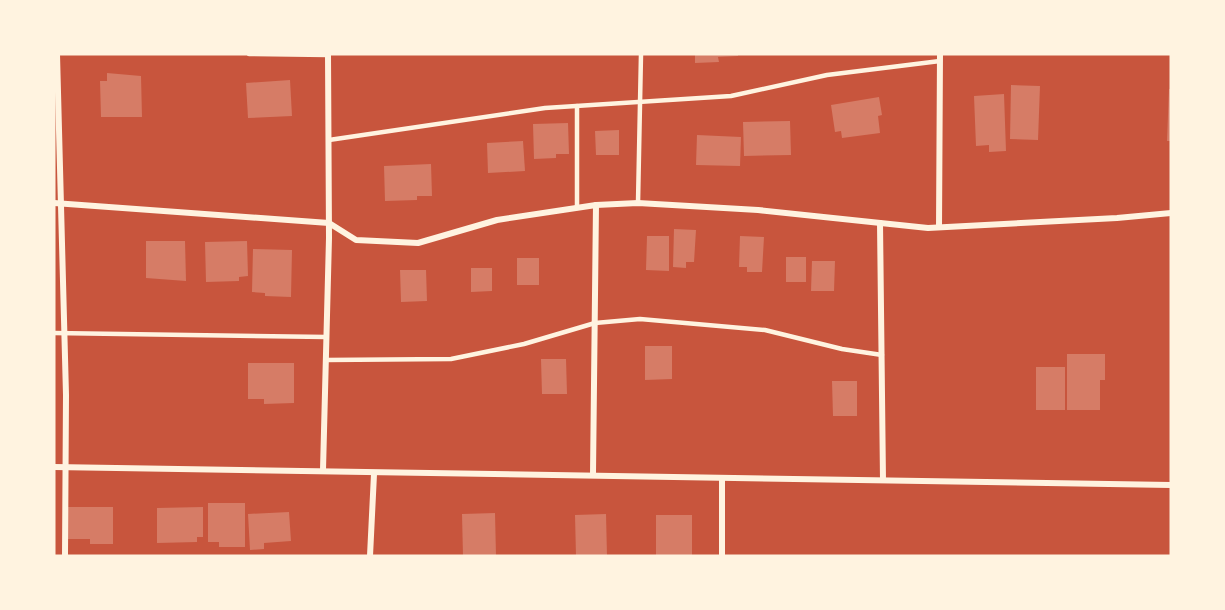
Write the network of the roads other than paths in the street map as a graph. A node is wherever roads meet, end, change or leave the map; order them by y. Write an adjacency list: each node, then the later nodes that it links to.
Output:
1 (57, 54): 9 (street)
2 (249, 54): 3 (lane)
3 (328, 54): 8 (street)
4 (641, 54): 6 (lane)
5 (940, 58): 6 (lane); 16 (street)
6 (640, 103): 7 (lane); 10 (lane)
7 (578, 106): 8 (lane); 12 (lane)
8 (328, 140): 14 (street)
9 (58, 203): 14 (street); 19 (street)
10 (638, 204): 11 (street); 15 (street)
11 (597, 205): 12 (street); 17 (street)
12 (577, 208): 14 (street)
13 (1171, 213): 16 (street)
14 (329, 223): 20 (street)
15 (880, 223): 16 (street); 21 (street)
16 (939, 227)
17 (595, 323): 21 (lane); 22 (lane); 27 (street)
18 (54, 333): 19 (lane)
19 (64, 333): 20 (lane); 24 (street)
20 (326, 337): 22 (street)
21 (882, 355): 29 (street)
22 (326, 360): 25 (street)
23 (54, 466): 24 (street)
24 (65, 466): 25 (street); 31 (street)
25 (323, 471): 26 (street)
26 (374, 474): 27 (street); 32 (street)
27 (592, 474): 28 (street)
28 (722, 478): 29 (street); 33 (street)
29 (883, 480): 30 (street)
30 (1171, 484)
31 (64, 556)
32 (370, 556)
33 (722, 556)

